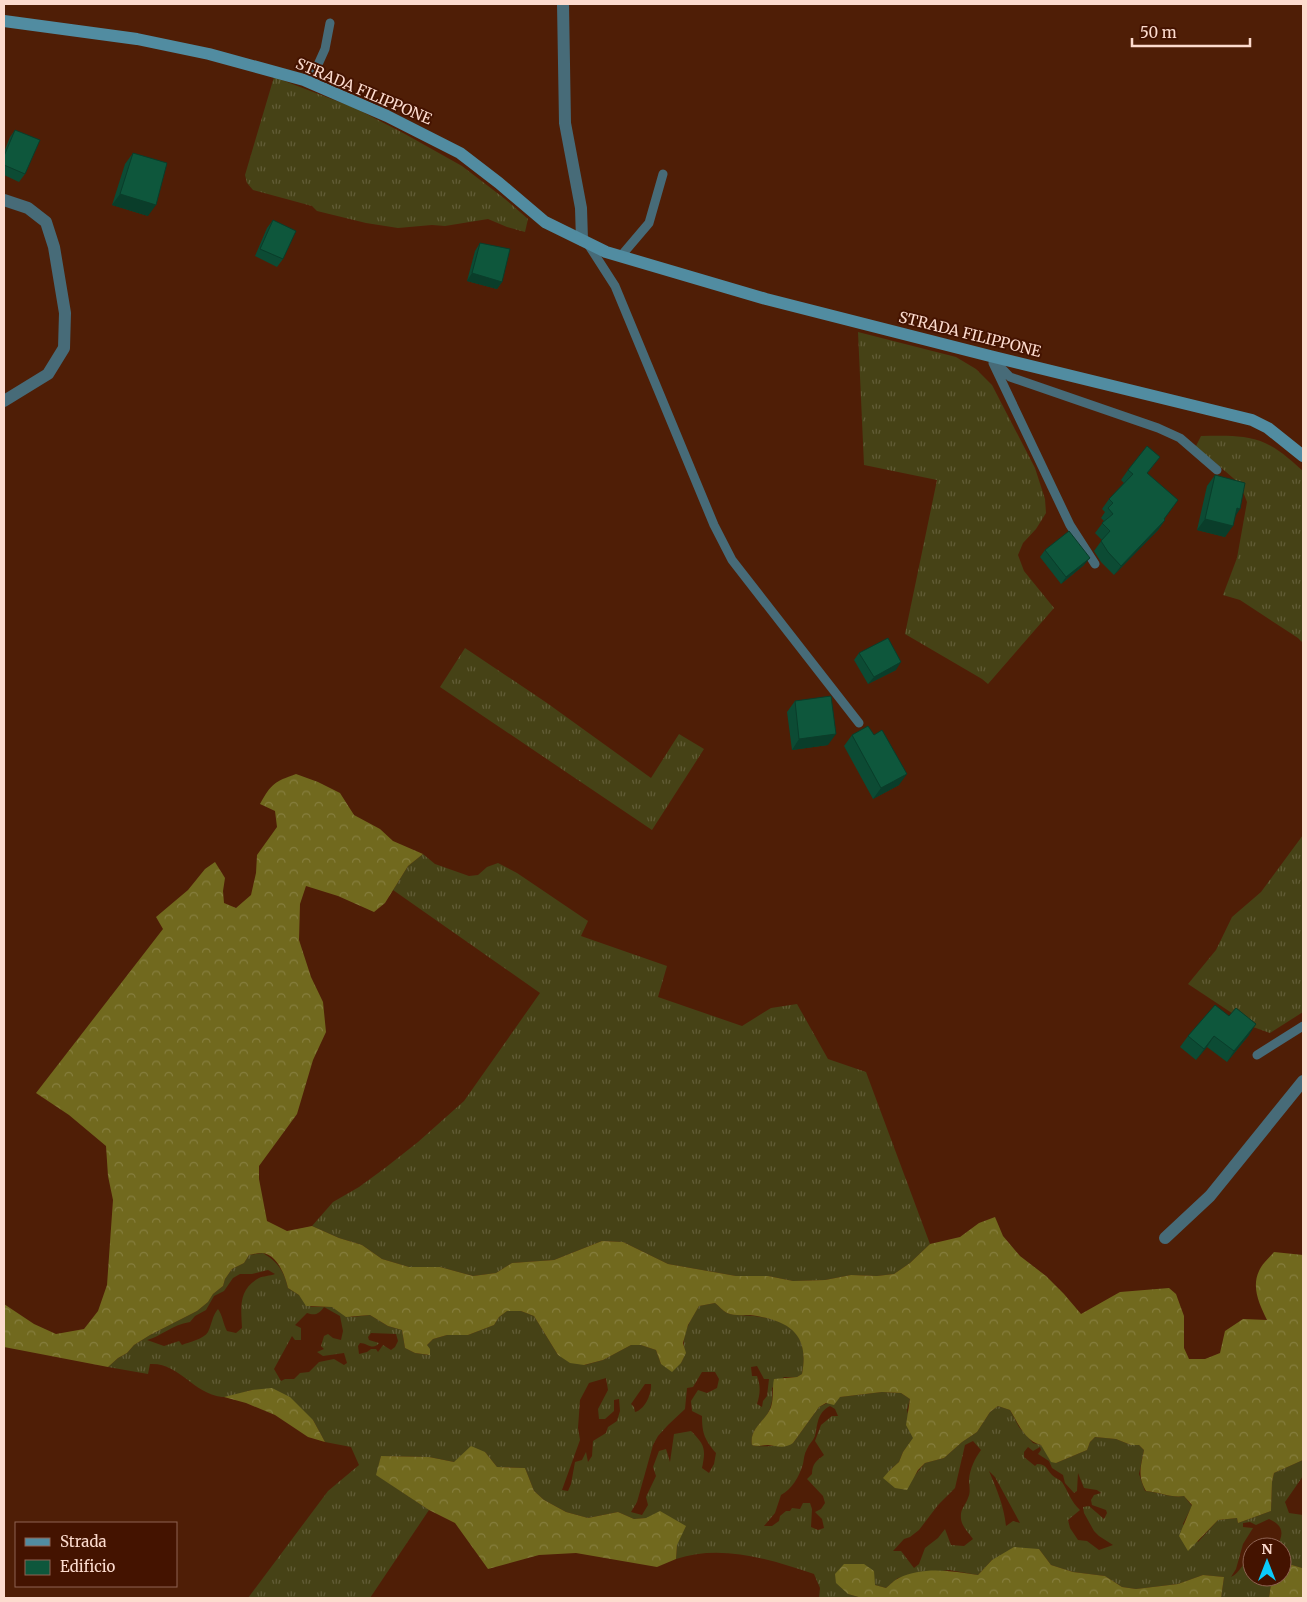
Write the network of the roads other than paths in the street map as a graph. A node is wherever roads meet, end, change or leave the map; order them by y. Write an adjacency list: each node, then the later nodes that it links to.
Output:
1 (563, 4): 7 (street)
2 (4, 21): 4 (street, STRADA FILIPPONE)
3 (330, 23): 4 (lane)
4 (304, 80): 7 (street, STRADA FILIPPONE)
5 (663, 174): 8 (lane)
6 (4, 200): 10 (street)
7 (584, 241): 8 (street, STRADA FILIPPONE); 14 (lane)
8 (622, 256): 9 (street, STRADA FILIPPONE)
9 (990, 356): 11 (street, STRADA FILIPPONE); 12 (lane); 13 (lane)
10 (4, 401)
11 (1303, 456)
12 (1218, 470)
13 (1095, 564)
14 (859, 723)
15 (1303, 1026): 16 (lane)
16 (1257, 1055)
17 (1303, 1081): 18 (street)
18 (1166, 1238)

